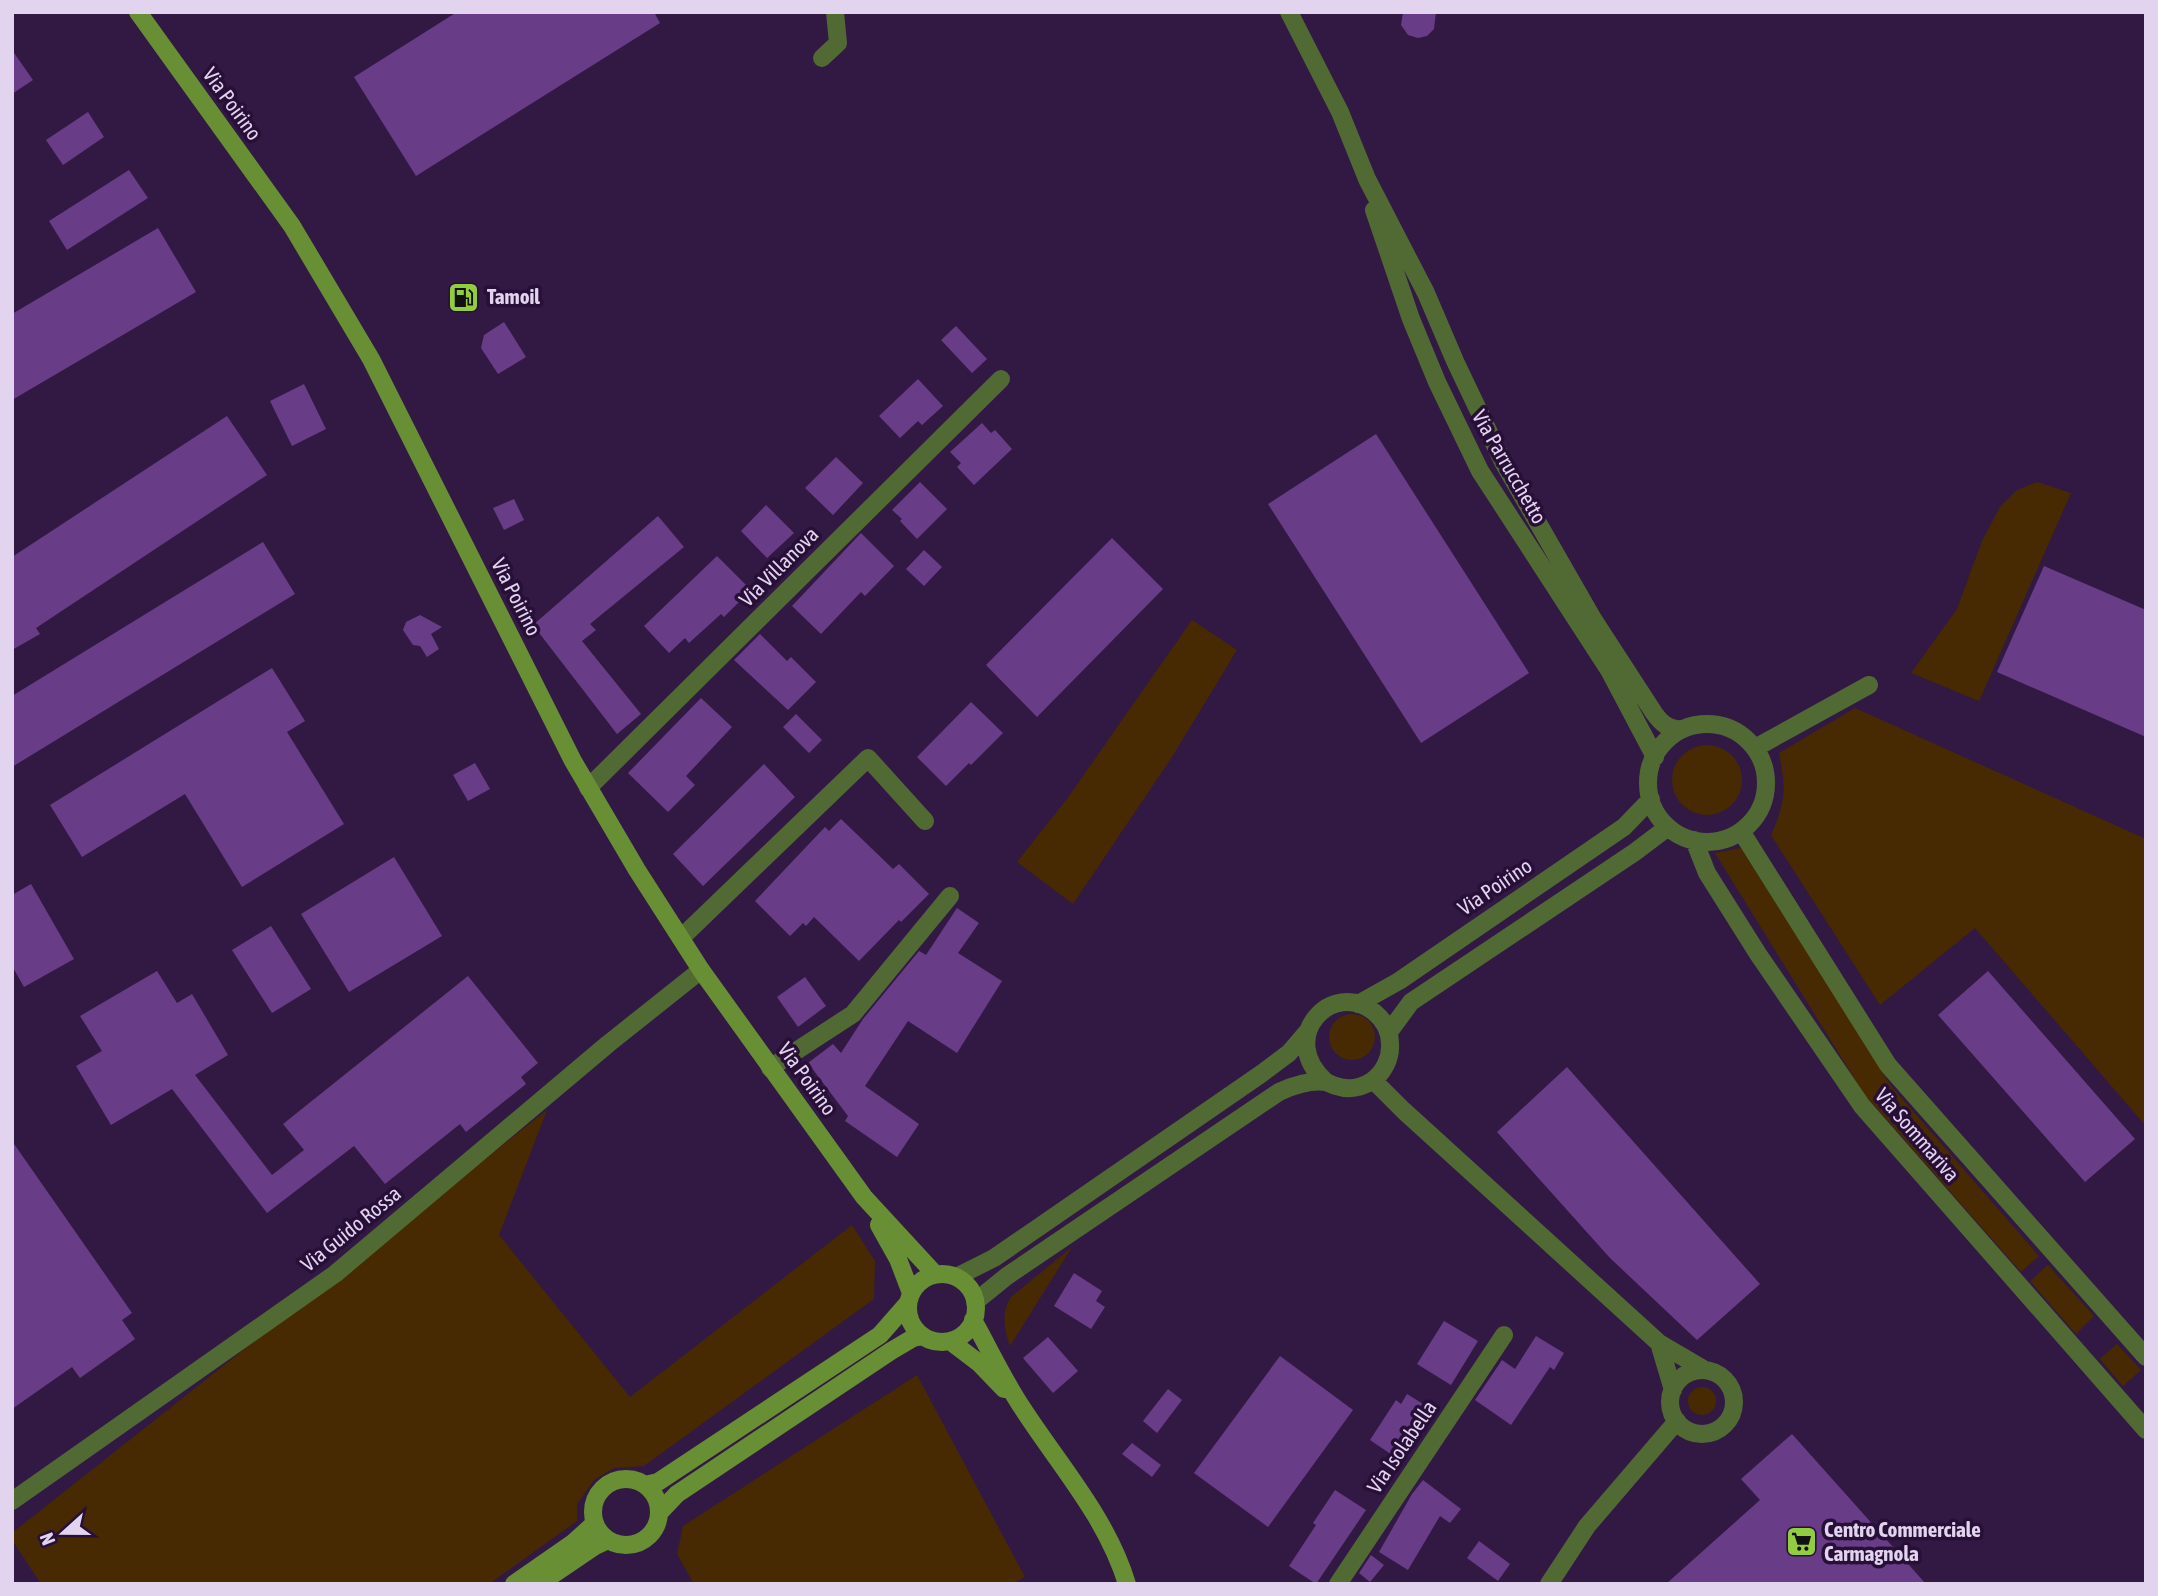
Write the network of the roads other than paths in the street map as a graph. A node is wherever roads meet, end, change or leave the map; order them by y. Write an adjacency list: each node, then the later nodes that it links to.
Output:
1 (138, 12): 11 (main road, Via Poirino)
2 (835, 12): 4 (street)
3 (1289, 12): 5 (street, Via Parrucchetto)
4 (822, 58)
5 (1367, 179): 8 (street, Via Parrucchetto); 10 (street, Via Parrucchetto)
6 (1001, 379): 11 (street, Via Villanova)
7 (1869, 685): 9 (street)
8 (1681, 730): 9 (street); 10 (street)
9 (1755, 748): 15 (street)
10 (1655, 757): 12 (street)
11 (588, 788): 18 (main road, Via Poirino)
12 (1651, 799): 14 (street); 20 (street, Via Poirino)
13 (925, 821): 18 (street)
14 (1668, 827): 16 (street); 22 (street)
15 (1741, 831): 16 (street); 35 (street, Via Sommariva)
16 (1695, 840): 40 (street, Via Sommariva)
17 (950, 897): 23 (street)
18 (681, 938): 19 (main road, Via Poirino)
19 (701, 970): 23 (main road, Via Poirino); 42 (street, Via Guido Rossa)
20 (1358, 1004): 21 (street); 22 (street)
21 (1307, 1032): 25 (street); 28 (street)
22 (1388, 1032): 24 (street)
23 (770, 1068): 26 (main road, Via Poirino)
24 (1373, 1080): 25 (street); 34 (street)
25 (1326, 1082): 30 (street)
26 (864, 1197): 27 (main road, Via Poirino); 29 (main road, Via Poirino)
27 (935, 1274): 28 (main road); 29 (main road)
28 (956, 1277): 30 (main road)
29 (909, 1298): 32 (main road); 41 (main road)
30 (974, 1311): 33 (main road); 38 (main road)
31 (1504, 1335): 49 (street, Via Isolabella)
32 (923, 1336): 33 (main road); 43 (main road)
33 (950, 1341): 38 (main road)
34 (1659, 1343): 36 (street); 37 (street)
35 (2146, 1357)
36 (1705, 1370): 37 (street); 39 (street)
37 (1673, 1390): 39 (street)
38 (1023, 1409): 48 (main road)
39 (1677, 1421): 50 (street)
40 (2146, 1430)
41 (645, 1485): 43 (main road); 44 (main road)
42 (12, 1501)
43 (659, 1513): 45 (main road)
44 (595, 1523): 45 (main road); 46 (main road)
45 (608, 1540): 47 (main road)
46 (514, 1584)
47 (539, 1584)
48 (1128, 1584)
49 (1338, 1584)
50 (1549, 1584)

